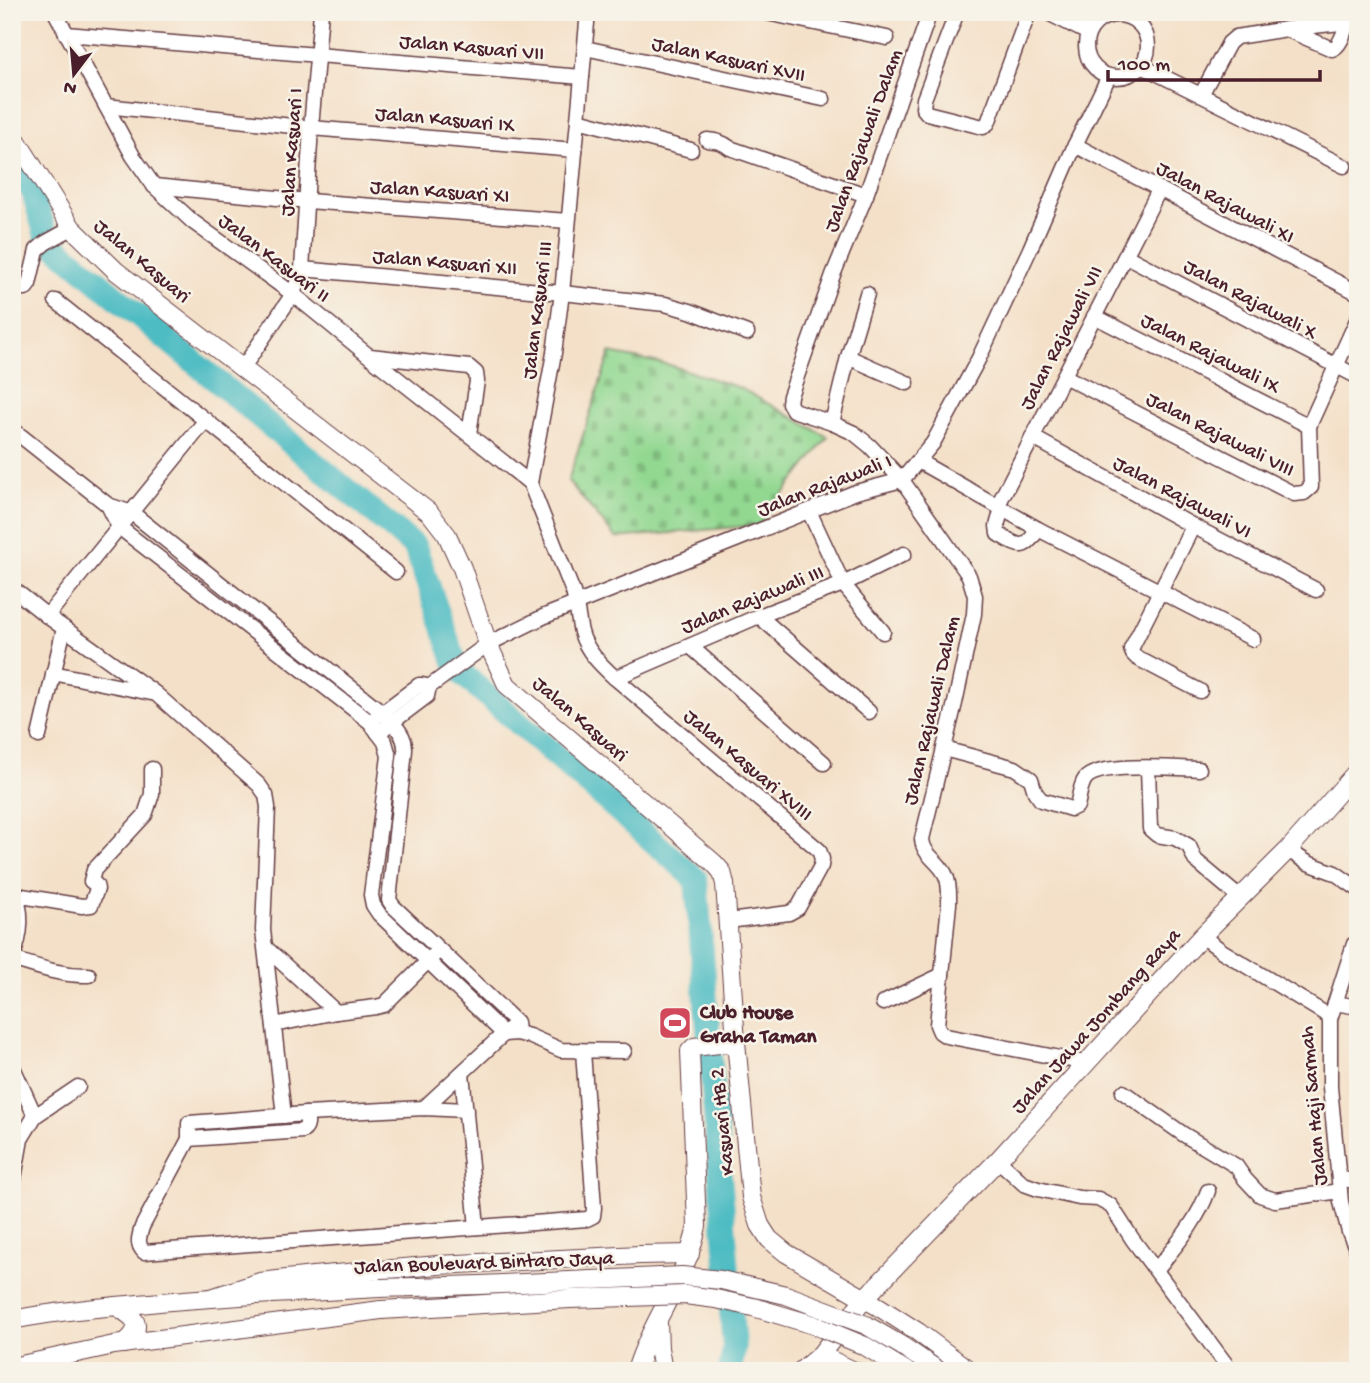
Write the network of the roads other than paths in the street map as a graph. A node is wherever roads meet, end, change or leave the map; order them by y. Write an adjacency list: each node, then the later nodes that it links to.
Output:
1 (55, 12): 13 (street, Jalan Kasuari II)
2 (321, 12): 16 (street, Jalan Kasuari I)
3 (588, 12): 15 (street, Jalan Kasuari III)
4 (762, 12): 14 (street)
5 (930, 12): 33 (street, Jalan Rajawali Dalam)
6 (957, 12): 7 (street)
7 (1029, 12)
8 (1046, 12): 12 (street)
9 (1136, 16): 12 (street); 17 (street)
10 (1353, 22): 11 (street); 11 (street)
11 (1287, 29): 20 (street)
12 (1088, 33): 18 (street)
13 (66, 34): 16 (street, Jalan Kasuari VII); 22 (street, Jalan Kasuari II)
14 (887, 38)
15 (584, 48): 19 (street, Jalan Kasuari III); 21 (street, Jalan Kasuari XVII)
16 (318, 55): 19 (street, Jalan Kasuari VII); 24 (street, Jalan Kasuari I)
17 (1142, 66): 18 (street); 20 (street)
18 (1109, 76): 27 (street, Jalan Rajawali I)
19 (582, 77): 23 (street, Jalan Kasuari III)
20 (1201, 95): 30 (street)
21 (823, 99)
22 (106, 106): 24 (street, Jalan Kasuari IX); 31 (street, Jalan Kasuari II)
23 (578, 120): 28 (street, Jalan Kasuari III); 29 (street)
24 (311, 128): 28 (street, Jalan Kasuari IX); 34 (street, Jalan Kasuari I)
25 (12, 133): 36 (main road, Jalan Kasuari)
26 (707, 140): 33 (street)
27 (1075, 145): 32 (street, Jalan Rajawali XI); 61 (street, Jalan Rajawali I)
28 (575, 150): 35 (street, Jalan Kasuari III)
29 (691, 150)
30 (1344, 166)
31 (154, 186): 34 (street, Jalan Kasuari XI); 41 (street, Jalan Kasuari II)
32 (1159, 190): 37 (street, Jalan Rajawali VII); 42 (street, Jalan Rajawali XI)
33 (866, 195): 56 (street, Jalan Rajawali Dalam)
34 (307, 201): 35 (street, Jalan Kasuari XI); 38 (street, Jalan Kasuari I)
35 (568, 221): 40 (street, Jalan Kasuari III)
36 (58, 235): 39 (street); 51 (main road, Jalan Kasuari)
37 (1126, 256): 45 (street, Jalan Rajawali VII); 50 (street, Jalan Rajawali X)
38 (302, 269): 40 (street, Jalan Kasuari XII); 41 (street, Jalan Kasuari I)
39 (12, 288)
40 (562, 292): 47 (street, Jalan Kasuari XII); 63 (street, Jalan Kasuari III)
41 (293, 293): 48 (street, Jalan Kasuari II); 51 (street)
42 (1358, 293)
43 (867, 294): 49 (street)
44 (55, 301): 55 (street)
45 (1094, 316): 52 (street, Jalan Rajawali VII); 57 (street, Jalan Rajawali IX)
46 (1358, 318): 50 (street, Jalan Rajawali VIII)
47 (747, 333)
48 (369, 356): 59 (street, Jalan Kasuari II); 59 (street)
49 (848, 357): 54 (street); 56 (street)
50 (1335, 366): 53 (street, Jalan Rajawali X); 57 (street, Jalan Rajawali VIII)
51 (242, 369): 83 (main road, Jalan Kasuari)
52 (1064, 376): 57 (street, Jalan Rajawali VIII); 60 (street, Jalan Rajawali VII)
53 (1358, 377)
54 (906, 383)
55 (206, 420): 67 (street); 72 (street)
56 (832, 423): 62 (street, Jalan Rajawali Dalam)
57 (1309, 426)
58 (12, 429): 64 (street)
59 (469, 434): 63 (street, Jalan Kasuari II)
60 (1032, 437): 65 (street, Jalan Rajawali VII); 68 (street, Jalan Rajawali VI)
61 (918, 461): 62 (street, Jalan Rajawali I); 65 (street)
62 (902, 480): 66 (street, Jalan Rajawali I); 93 (street, Jalan Rajawali Dalam)
63 (530, 483): 77 (street)
64 (108, 505): 67 (street); 69 (street)
65 (1000, 507): 70 (street); 70 (street)
66 (809, 511): 73 (street); 77 (street, Jalan Rajawali I)
67 (132, 513): 69 (street); 90 (street)
68 (1193, 526): 75 (street, Jalan Rajawali VI); 76 (street)
69 (119, 527): 78 (street); 91 (street)
70 (1038, 529): 76 (street)
71 (904, 554): 73 (street, Jalan Rajawali III)
72 (396, 572)
73 (843, 584): 79 (street, Jalan Rajawali III); 81 (street)
74 (12, 588): 78 (street)
75 (1316, 590)
76 (1160, 591): 82 (street); 87 (street)
77 (577, 604): 83 (street, Jalan Rajawali I); 86 (street, Jalan Kasuari XVIII)
78 (47, 616): 80 (street)
79 (759, 616): 84 (street, Jalan Rajawali III); 89 (street)
80 (64, 628): 85 (street); 88 (street)
81 (883, 632)
82 (1252, 639)
83 (488, 644): 90 (street, Jalan Rajawali I); 103 (main road, Jalan Kasuari)
84 (690, 646): 86 (street, Jalan Rajawali III); 94 (street)
85 (53, 673): 88 (street); 92 (street)
86 (615, 678): 103 (street, Jalan Kasuari XVIII)
87 (1200, 691)
88 (156, 694): 106 (street)
89 (869, 712)
90 (388, 718): 91 (street, Jalan Rajawali I); 107 (street)
91 (374, 728): 109 (street)
92 (39, 736)
93 (944, 749): 95 (street); 111 (street, Jalan Rajawali Dalam)
94 (824, 763)
95 (1148, 768): 96 (street); 102 (street)
96 (1199, 768)
97 (152, 769): 101 (street)
98 (1358, 771): 99 (main road, Jalan Jawa Jombang Raya)
99 (1289, 850): 100 (street); 102 (main road, Jalan Jawa Jombang Raya)
100 (1358, 890)
101 (14, 891): 108 (street)
102 (1240, 898): 104 (main road, Jalan Jawa Jombang Raya)
103 (729, 921): 119 (main road, Jalan Kasuari)
104 (1202, 936): 116 (street, Jalan Haji Sarmah); 122 (main road, Jalan Jawa Jombang Raya)
105 (1354, 944): 113 (street)
106 (266, 948): 115 (street); 117 (street)
107 (440, 949): 109 (street); 118 (street)
108 (12, 958): 110 (street)
109 (429, 961): 115 (street); 118 (street)
110 (89, 975)
111 (942, 975): 112 (street); 122 (street, Jalan Rajawali Dalam)
112 (883, 1003)
113 (1335, 1003): 114 (street); 116 (street)
114 (1358, 1007)
115 (336, 1012): 117 (street)
116 (1330, 1019): 135 (street, Jalan Haji Sarmah)
117 (274, 1025): 131 (street)
118 (512, 1030): 120 (street); 124 (street)
119 (731, 1042): 140 (main road, Kasuari HB 2); 143 (main road, Kasuari HB 2)
120 (583, 1051): 121 (street); 138 (street)
121 (624, 1051)
122 (1086, 1063): 133 (main road, Jalan Jawa Jombang Raya)
123 (12, 1065): 130 (street)
124 (463, 1073): 127 (street); 128 (street)
125 (78, 1087): 130 (street)
126 (1123, 1092): 135 (street)
127 (424, 1108): 128 (street); 129 (street)
128 (466, 1110): 138 (street)
129 (306, 1114): 131 (street); 132 (street)
130 (35, 1116): 136 (street)
131 (284, 1116): 132 (street)
132 (190, 1139): 138 (street)
133 (998, 1160): 141 (street); 143 (main road, Jalan Jawa Jombang Raya)
134 (1358, 1181): 135 (street)
135 (1340, 1185): 139 (street, Jalan Haji Sarmah)
136 (12, 1189)
137 (1208, 1191): 141 (street)
138 (477, 1227)
139 (1358, 1253)
140 (690, 1254): 142 (main road); 146 (main road, Kasuari HB 2)
141 (1156, 1270): 157 (street)
142 (211, 1297): 144 (main road, Jalan Boulevard Bintaro Jaya); 155 (main road, Jalan Boulevard Bintaro Jaya, bridge)
143 (864, 1299): 148 (main road, Jalan Jawa Jombang Raya); 156 (main road, Kasuari HB 2)
144 (116, 1306): 145 (main road, Jalan Boulevard Bintaro Jaya); 147 (main road)
145 (12, 1321)
146 (658, 1321): 150 (main road, Kasuari HB 2); 151 (main road, Kasuari HB 2)
147 (124, 1344): 149 (main road, Jalan Boulevard Bintaro Jaya); 154 (main road, Jalan Boulevard Bintaro Jaya, bridge)
148 (820, 1355): 152 (main road, Jalan Jawa Jombang Raya); 153 (main road)
149 (12, 1367)
150 (636, 1371)
151 (663, 1371)
152 (801, 1371)
153 (854, 1371)
154 (906, 1371)
155 (939, 1371)
156 (970, 1371)
157 (1231, 1371)

